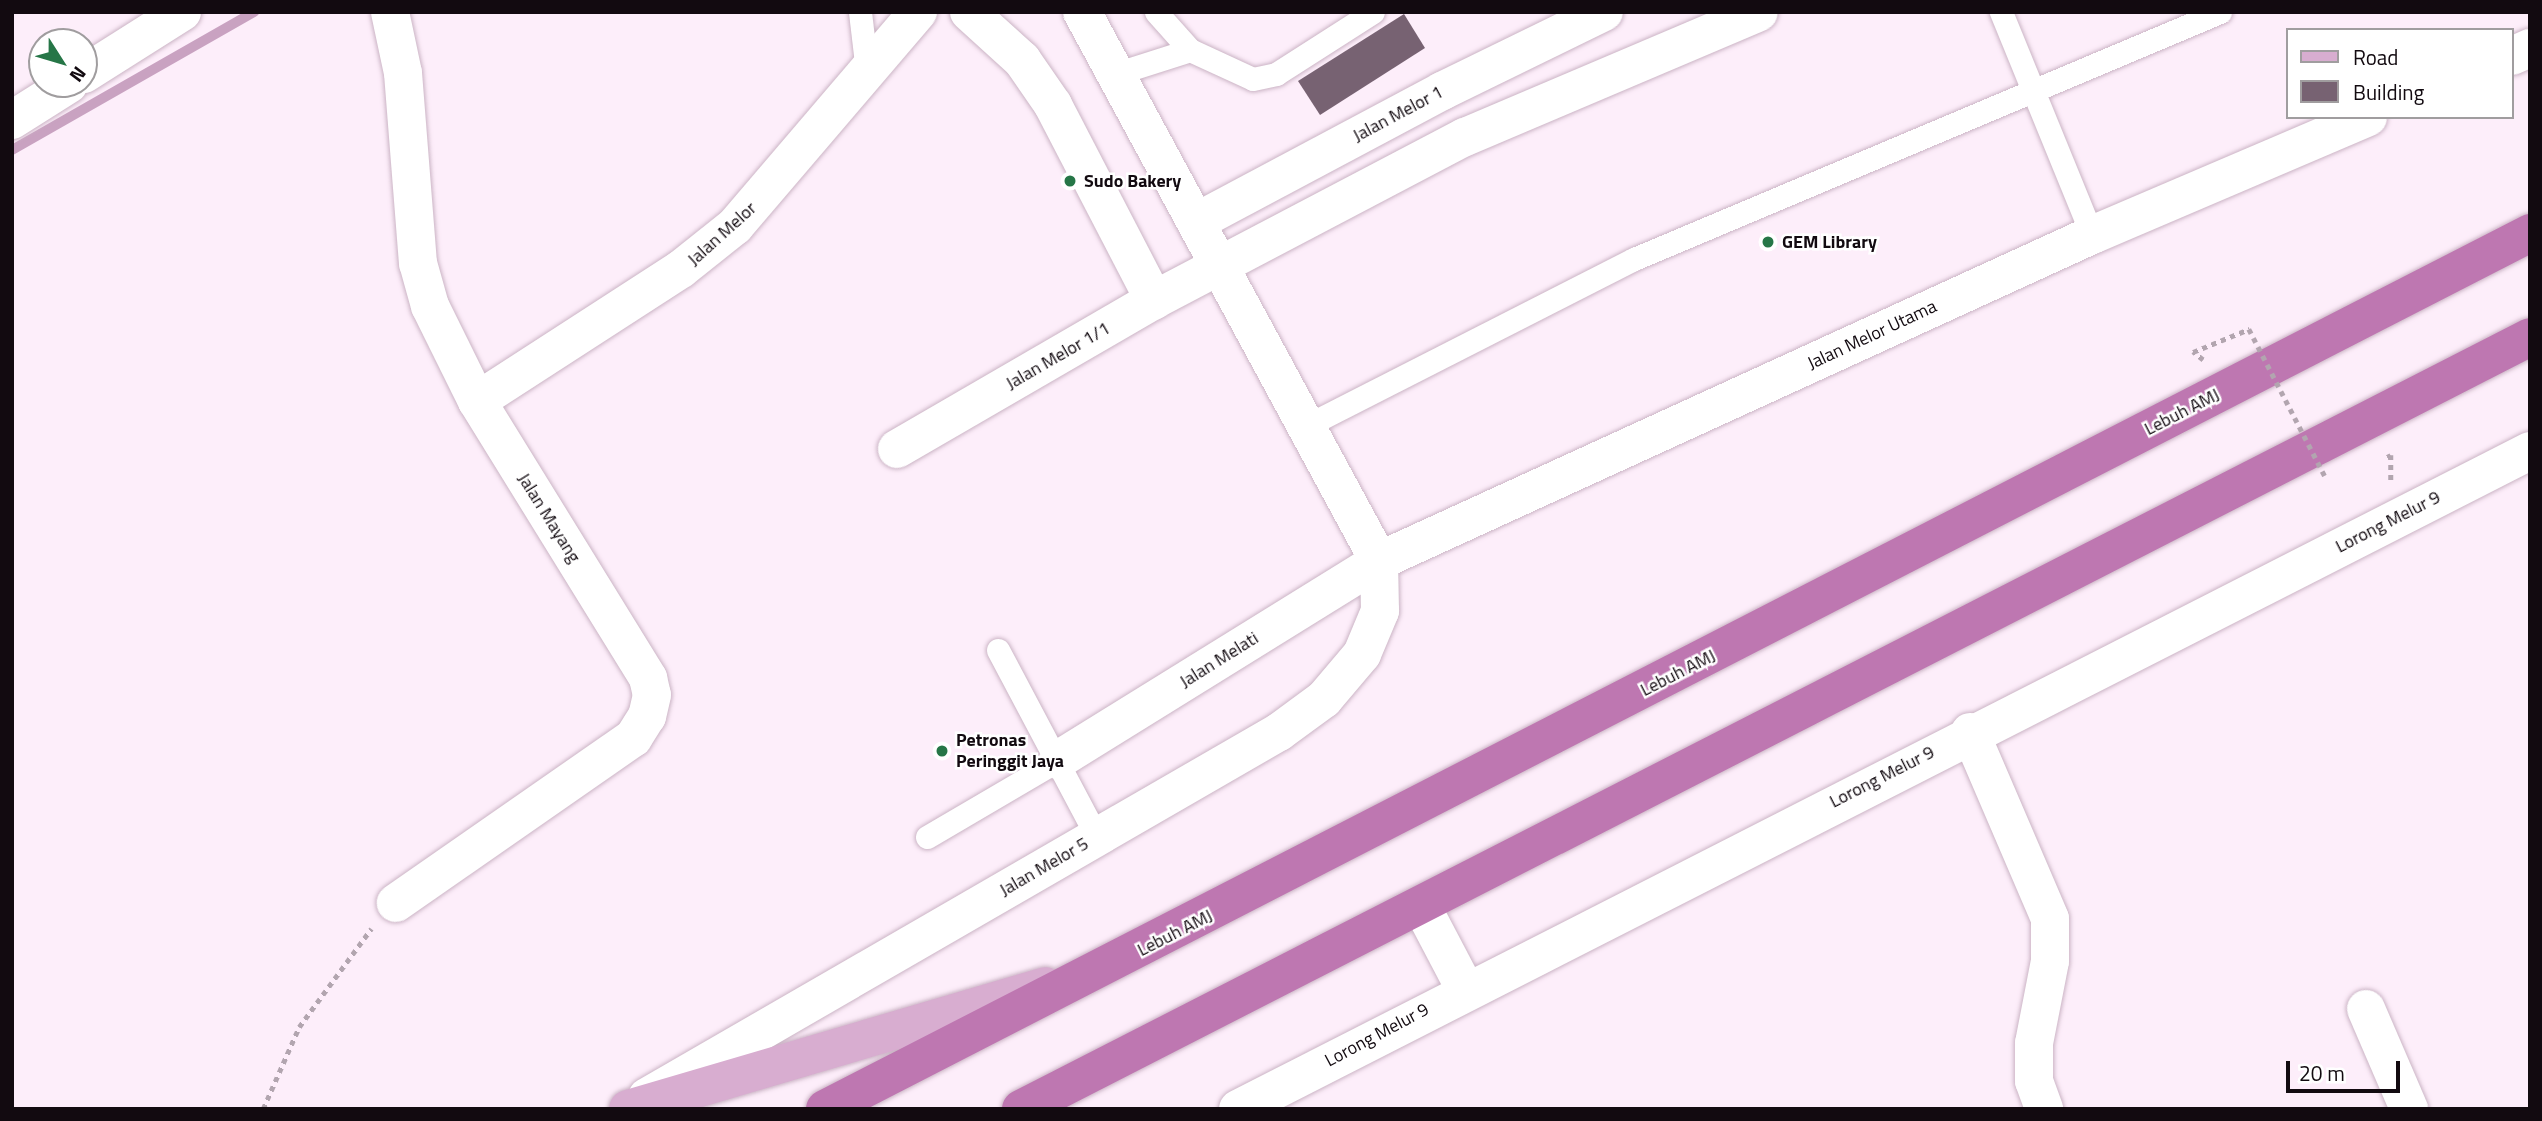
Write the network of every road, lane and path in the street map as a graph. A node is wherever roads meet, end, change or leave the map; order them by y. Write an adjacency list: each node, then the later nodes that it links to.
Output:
1 (182, 12): 16 (street)
2 (390, 12): 30 (street, Jalan Mayang)
3 (860, 12): 17 (lane)
4 (918, 12): 17 (street, Jalan Melor)
5 (969, 12): 27 (street)
6 (1082, 12): 18 (street)
7 (1156, 12): 14 (lane)
8 (1373, 12): 14 (lane)
9 (1604, 12): 23 (street, Jalan Melor 1)
10 (1759, 12): 26 (street, Jalan Melor 1/1)
11 (2001, 12): 19 (lane)
12 (2220, 12): 19 (lane)
13 (2530, 48): 15 (street)
14 (1191, 50): 18 (lane)
15 (2514, 55)
16 (98, 65)
17 (867, 72): 30 (street, Jalan Melor)
18 (1115, 74): 23 (street)
19 (2034, 88): 25 (lane); 31 (lane)
20 (47, 98): 22 (street)
21 (2363, 119): 25 (street, Jalan Melor Utama)
22 (12, 120)
23 (1196, 222): 26 (street)
24 (2530, 233): 45 (highway, Lebuh AMJ)
25 (2092, 235): 37 (street, Jalan Melor Utama)
26 (1220, 266): 27 (street, Jalan Melor 1/1); 31 (street)
27 (1154, 300): 32 (street, Jalan Melor 1/1)
28 (2249, 329): 35 (path, bridge)
29 (2530, 337): 44 (highway)
30 (477, 401): 43 (street, Jalan Mayang)
31 (1306, 426): 37 (street)
32 (897, 449)
33 (2530, 451): 36 (street, Lorong Melur 9)
34 (2378, 460): 36 (path)
35 (2340, 475)
36 (2391, 521): 39 (street, Lorong Melur 9)
37 (1379, 561): 40 (street, Jalan Melati); 42 (street, Jalan Melor 5)
38 (998, 650): 40 (lane)
39 (1970, 732): 46 (street, Lorong Melur 9); 55 (street)
40 (1058, 760): 41 (lane); 42 (lane)
41 (927, 837)
42 (1097, 837): 50 (street, Jalan Melor 5)
43 (396, 903): 49 (path)
44 (1422, 907): 46 (street); 48 (highway)
45 (1113, 966): 50 (main road); 51 (highway, Lebuh AMJ)
46 (1465, 989): 54 (street, Lorong Melur 9)
47 (2366, 1009): 56 (street)
48 (1106, 1066): 52 (highway); 53 (main road)
49 (263, 1109)
50 (627, 1109)
51 (825, 1109)
52 (1021, 1109)
53 (1052, 1109)
54 (1238, 1109)
55 (2045, 1109)
56 (2409, 1109)

